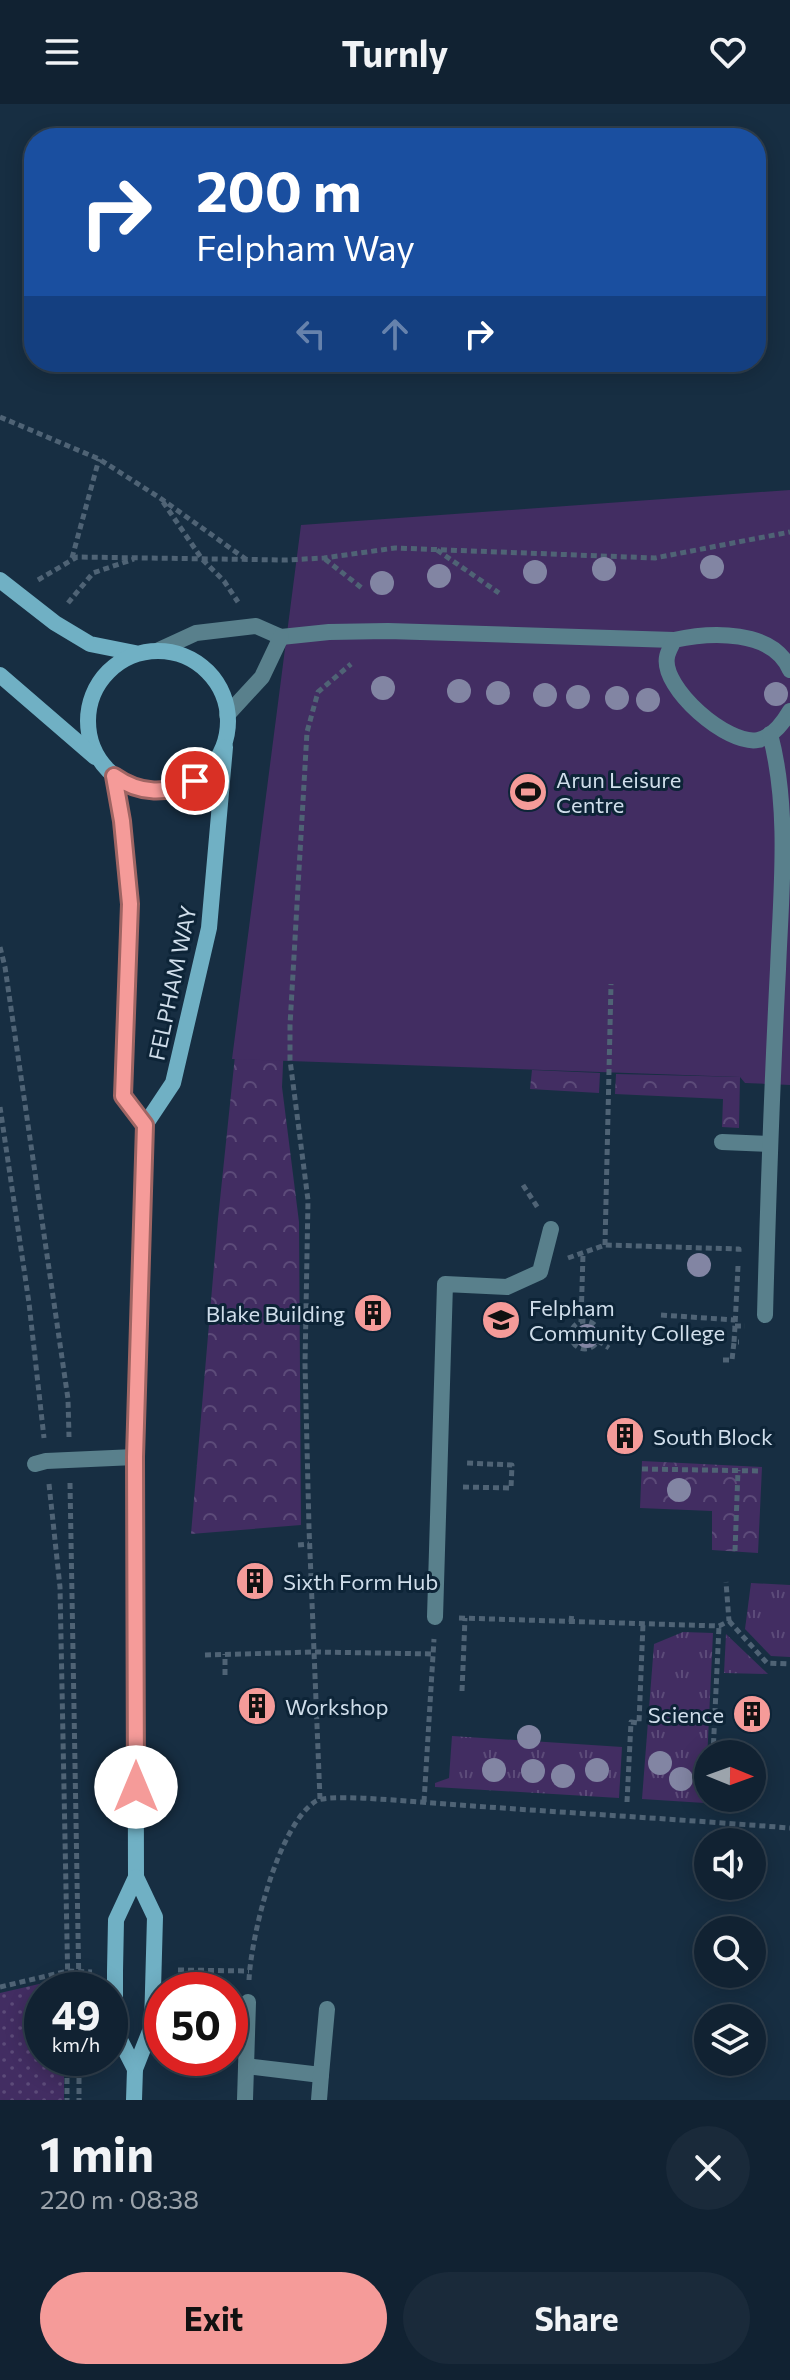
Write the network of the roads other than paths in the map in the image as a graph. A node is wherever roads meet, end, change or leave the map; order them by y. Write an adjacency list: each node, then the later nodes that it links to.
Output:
1 (0, 580): 5 (main road, FELPHAM WAY)
2 (281, 637): 3 (street); 4 (street); 9 (street)
3 (674, 640): 6 (street); 10 (street)
4 (159, 650): 5 (main road, FELPHAM WAY); 9 (main road, FELPHAM WAY)
5 (135, 653): 12 (main road, FELPHAM WAY)
6 (787, 661)
7 (0, 675): 12 (main road)
8 (790, 711): 10 (street)
9 (227, 715): 11 (main road, FELPHAM WAY)
10 (770, 734): 15 (street)
11 (225, 747): 12 (main road); 13 (main road, FELPHAM WAY)
12 (108, 770): 13 (main road, FELPHAM WAY)
13 (145, 1125): 18 (main road)
14 (722, 1142): 15 (street)
15 (770, 1144): 17 (street)
16 (551, 1229): 20 (street)
17 (765, 1315)
18 (135, 1457): 19 (street); 21 (main road)
19 (41, 1463)
20 (435, 1617)
21 (136, 1877): 24 (main road); 24 (main road)
22 (327, 2009): 25 (street)
23 (248, 2066): 25 (street)
24 (135, 2069): 27 (main road)
25 (321, 2075): 29 (street)
26 (246, 2076): 28 (street)
27 (134, 2100)
28 (245, 2100)
29 (319, 2100)

